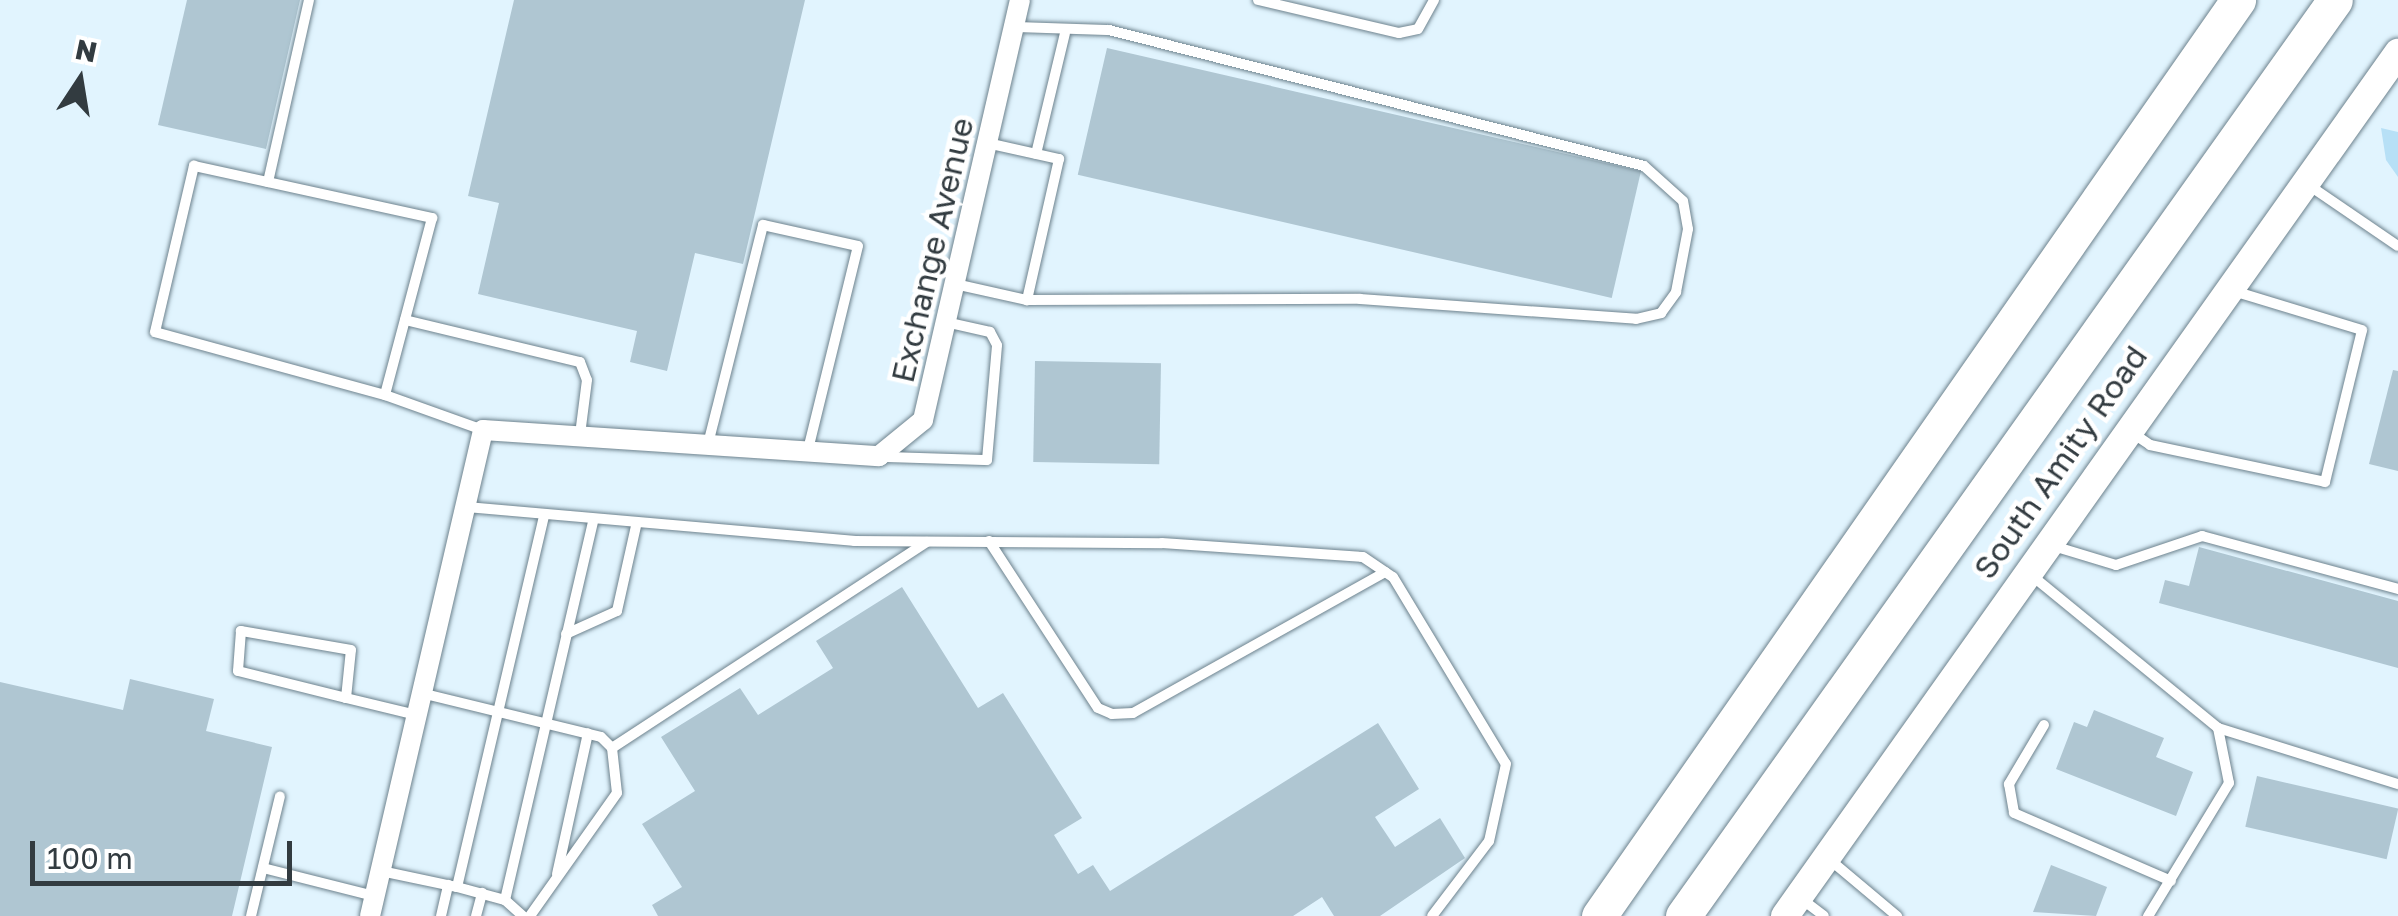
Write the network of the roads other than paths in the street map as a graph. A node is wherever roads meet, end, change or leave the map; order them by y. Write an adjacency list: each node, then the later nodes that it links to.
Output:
1 (308, 0): 12 (lane)
2 (1020, 0): 7 (street, Exchange Avenue)
3 (1258, 0): 4 (lane)
4 (1434, 0)
5 (2238, 0): 64 (highway)
6 (2335, 0): 65 (highway)
7 (1014, 27): 8 (lane); 10 (street, Exchange Avenue)
8 (1064, 33): 11 (lane); 17 (lane)
9 (2398, 53): 13 (main road, South Amity Road)
10 (987, 142): 11 (lane); 15 (street, Exchange Avenue)
11 (1036, 154): 17 (lane)
12 (268, 182): 18 (lane); 20 (lane)
13 (2306, 183): 14 (lane); 16 (main road, South Amity Road)
14 (2398, 246)
15 (954, 284): 17 (lane); 19 (street, Exchange Avenue)
16 (2227, 286): 21 (main road, South Amity Road); 21 (lane)
17 (1027, 300)
18 (405, 320): 20 (lane); 23 (lane)
19 (946, 322): 26 (street, Exchange Avenue); 26 (lane)
20 (385, 396): 22 (lane)
21 (2126, 428): 33 (main road, South Amity Road)
22 (482, 430): 23 (street); 27 (street)
23 (580, 435): 24 (street)
24 (705, 450): 25 (street); 25 (lane)
25 (807, 454): 26 (street)
26 (879, 456)
27 (465, 507): 28 (lane); 38 (street)
28 (544, 516): 29 (lane); 40 (lane)
29 (593, 522): 30 (lane); 37 (lane)
30 (636, 526): 31 (lane); 37 (lane)
31 (928, 541): 32 (lane); 46 (lane)
32 (988, 541): 35 (lane); 35 (lane)
33 (2046, 542): 34 (main road, South Amity Road); 36 (lane)
34 (2025, 570): 44 (lane); 49 (main road, South Amity Road)
35 (1385, 572): 63 (lane)
36 (2398, 590)
37 (566, 634): 42 (lane)
38 (422, 693): 40 (lane); 41 (street)
39 (346, 698): 39 (lane); 41 (lane)
40 (499, 710): 42 (lane); 54 (lane)
41 (416, 715): 51 (street)
42 (546, 722): 45 (lane); 56 (lane)
43 (2044, 725): 53 (lane)
44 (2218, 728): 47 (lane); 53 (lane)
45 (588, 733): 46 (lane); 52 (lane)
46 (612, 748): 52 (lane)
47 (2398, 784)
48 (280, 796): 50 (lane)
49 (1826, 858): 58 (main road, South Amity Road); 67 (lane)
50 (263, 868): 57 (lane); 59 (lane)
51 (380, 871): 54 (lane); 57 (street)
52 (555, 880): 62 (lane)
53 (2170, 881): 68 (lane)
54 (453, 886): 55 (lane); 60 (lane)
55 (482, 894): 56 (lane); 61 (lane)
56 (505, 900): 62 (lane)
57 (372, 906)
58 (1791, 906): 66 (lane)
59 (251, 916)
60 (441, 916)
61 (476, 916)
62 (526, 916)
63 (1432, 916)
64 (1599, 916)
65 (1682, 916)
66 (1824, 916)
67 (1897, 916)
68 (2148, 916)

